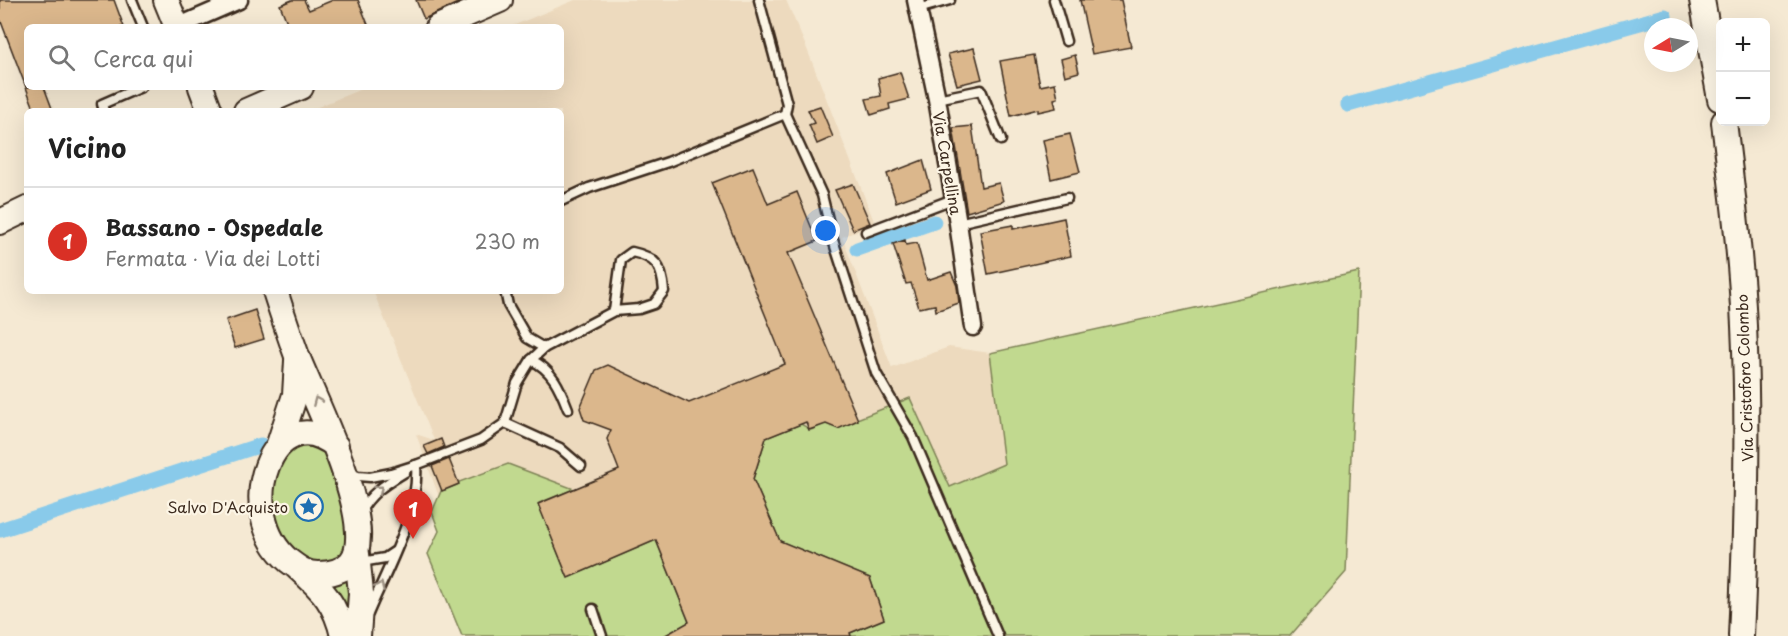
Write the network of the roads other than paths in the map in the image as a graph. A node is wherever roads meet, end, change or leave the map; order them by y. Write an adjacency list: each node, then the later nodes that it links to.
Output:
1 (132, 0): 10 (lane)
2 (166, 0): 11 (street)
3 (239, 0): 12 (street)
4 (500, 0): 13 (street)
5 (759, 0): 23 (lane)
6 (950, 0): 9 (lane)
7 (1054, 0): 14 (lane)
8 (1702, 0): 15 (street)
9 (917, 4): 19 (street, Via Carpellina)
10 (142, 24)
11 (176, 24)
12 (184, 24)
13 (445, 24)
14 (1066, 40)
15 (1716, 77)
16 (134, 90): 20 (lane)
17 (202, 90): 21 (street)
18 (294, 90): 22 (street)
19 (937, 99): 25 (lane); 27 (street, Via Carpellina)
20 (103, 108)
21 (209, 108)
22 (253, 108)
23 (785, 114): 28 (lane); 55 (lane)
24 (1724, 126): 56 (street, Via Cristoforo Colombo)
25 (1001, 140)
26 (1067, 198): 31 (lane)
27 (953, 199): 31 (street, Via Carpellina); 32 (lane)
28 (564, 200)
29 (24, 210): 30 (street)
30 (0, 222)
31 (958, 223): 36 (street, Via Carpellina)
32 (866, 232)
33 (277, 294): 38 (street)
34 (506, 294): 37 (lane)
35 (614, 311): 35 (lane); 37 (lane)
36 (973, 327)
37 (544, 348): 39 (lane)
38 (297, 356): 42 (street); 43 (street, one-way to 38)
39 (531, 360): 40 (lane); 41 (lane)
40 (568, 408)
41 (505, 423): 44 (lane); 45 (lane)
42 (279, 444): 43 (street); 50 (street)
43 (336, 446): 46 (street)
44 (416, 465): 46 (lane); 47 (lane, one-way to 44); 48 (lane)
45 (580, 466)
46 (345, 471): 47 (street)
47 (357, 524): 49 (street)
48 (395, 551): 49 (lane); 53 (lane, one-way to 48)
49 (355, 560): 50 (street); 53 (street)
50 (299, 569): 52 (street)
51 (593, 609): 54 (lane)
52 (343, 636)
53 (358, 636)
54 (602, 636)
55 (998, 636)
56 (1741, 636)

